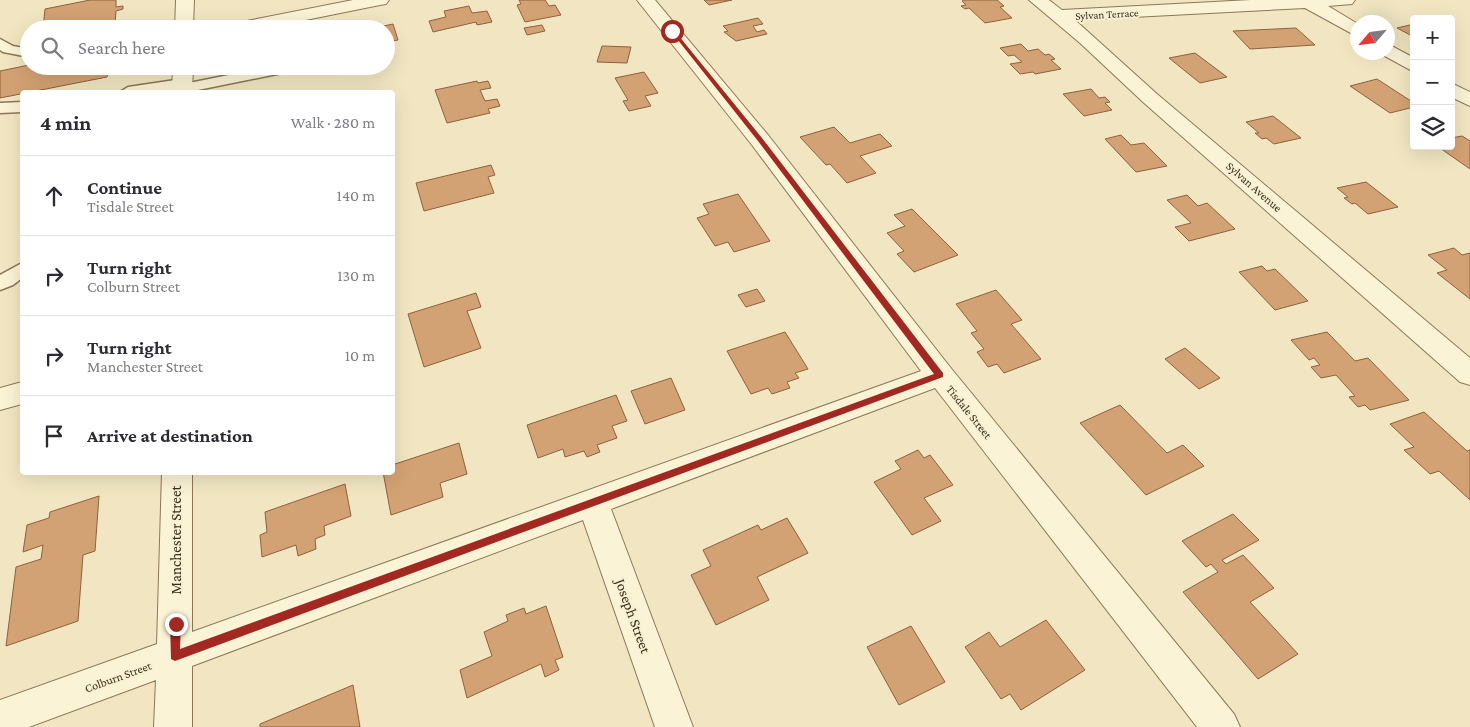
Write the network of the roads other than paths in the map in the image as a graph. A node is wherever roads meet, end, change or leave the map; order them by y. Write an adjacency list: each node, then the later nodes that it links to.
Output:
1 (185, 0): 8 (street)
2 (380, 0): 9 (street)
3 (646, 0): 23 (street, Tisdale Street)
4 (1038, 0): 7 (street, Sylvan Avenue)
5 (1346, 0): 6 (street, Sylvan Terrace)
6 (1308, 2): 7 (street, Sylvan Terrace); 10 (street)
7 (1058, 16): 22 (street, Sylvan Avenue)
8 (184, 20)
9 (278, 20)
10 (1350, 27)
11 (0, 44): 12 (lane)
12 (20, 51)
13 (1395, 54): 14 (street)
14 (1410, 64)
15 (236, 75): 16 (lane)
16 (182, 83): 17 (lane)
17 (140, 90)
18 (1455, 91): 19 (street)
19 (1470, 100)
20 (20, 271): 21 (lane)
21 (0, 283)
22 (1470, 374)
23 (940, 375): 27 (street, Colburn Street); 32 (street, Tisdale Street)
24 (20, 394): 25 (street)
25 (0, 399)
26 (177, 475): 28 (street, Manchester Street)
27 (593, 504): 28 (street, Colburn Street); 31 (street, Joseph Street)
28 (175, 656): 29 (street, Colburn Street); 30 (street, Manchester Street)
29 (0, 719)
30 (174, 727)
31 (674, 727)
32 (1222, 727)

